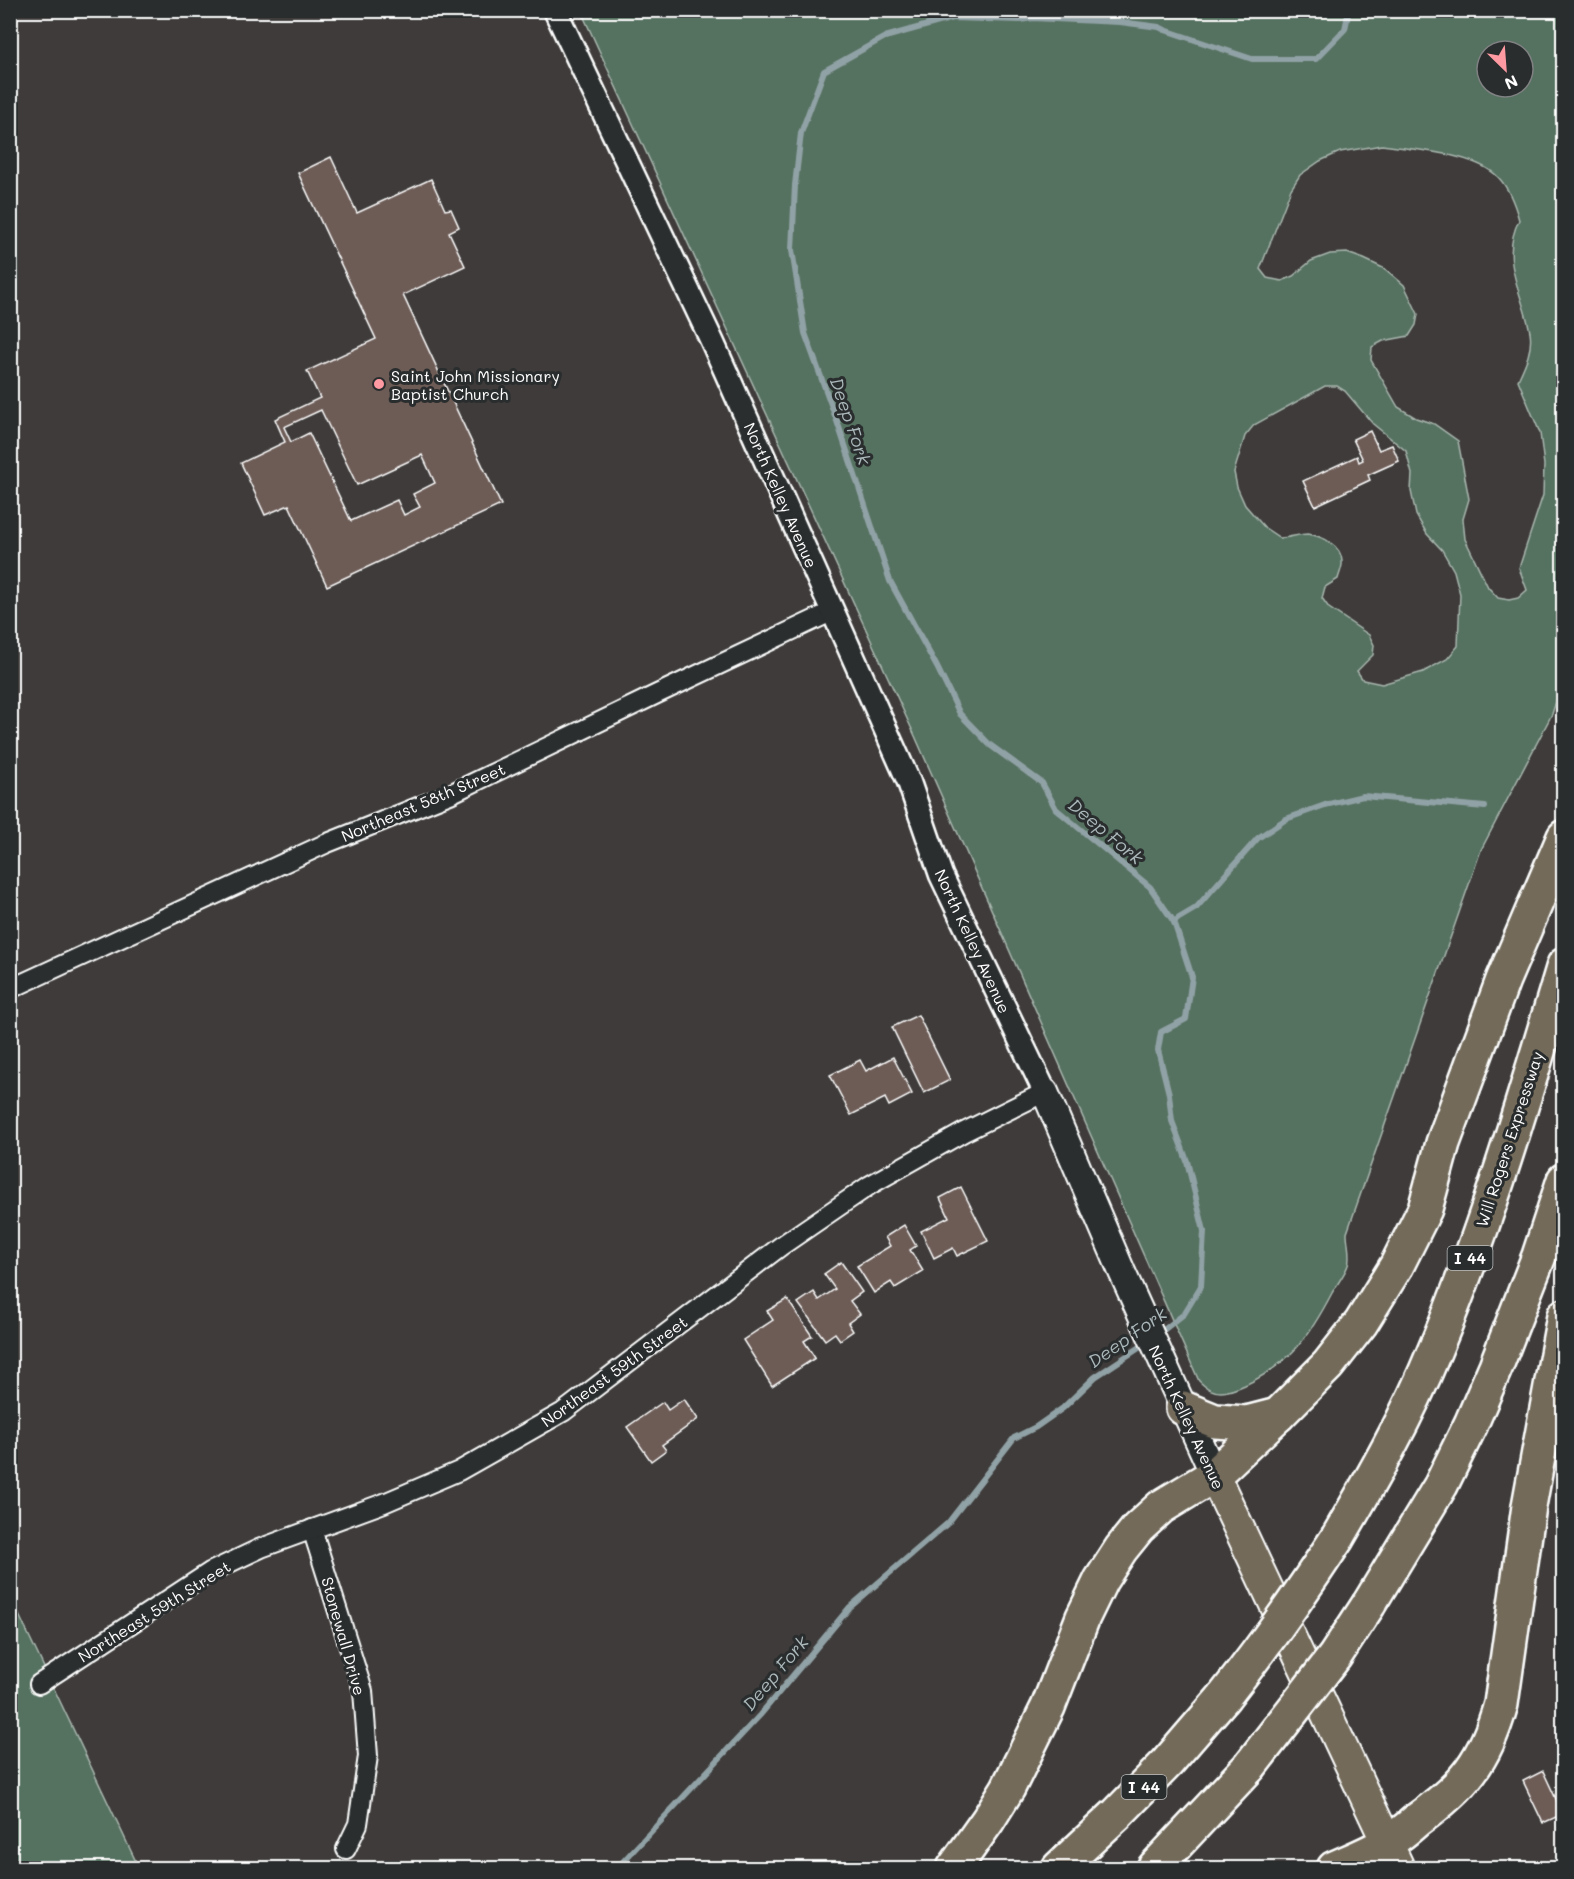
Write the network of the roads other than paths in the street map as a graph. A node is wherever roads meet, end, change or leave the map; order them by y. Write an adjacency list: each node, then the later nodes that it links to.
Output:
1 (555, 10): 2 (street, North Kelley Avenue)
2 (833, 611): 5 (street, Northeast 58th Street); 6 (street, North Kelley Avenue)
3 (1563, 837): 10 (highway)
4 (1563, 965): 17 (highway, Will Rogers Expressway / I 44, bridge)
5 (10, 989)
6 (1045, 1092): 9 (main road, North Kelley Avenue); 12 (street, Northeast 59th Street)
7 (1563, 1180): 18 (highway, bridge)
8 (1563, 1316): 15 (highway)
9 (1182, 1408): 10 (highway); 11 (main road, North Kelley Avenue)
10 (1278, 1415): 11 (highway)
11 (1214, 1475): 15 (main road, North Kelley Avenue); 16 (highway)
12 (312, 1529): 13 (street, Northeast 59th Street); 14 (street, Stonewall Drive)
13 (39, 1684)
14 (346, 1849)
15 (1393, 1856): 19 (highway)
16 (954, 1869)
17 (1059, 1869)
18 (1154, 1869)
19 (1334, 1869)

